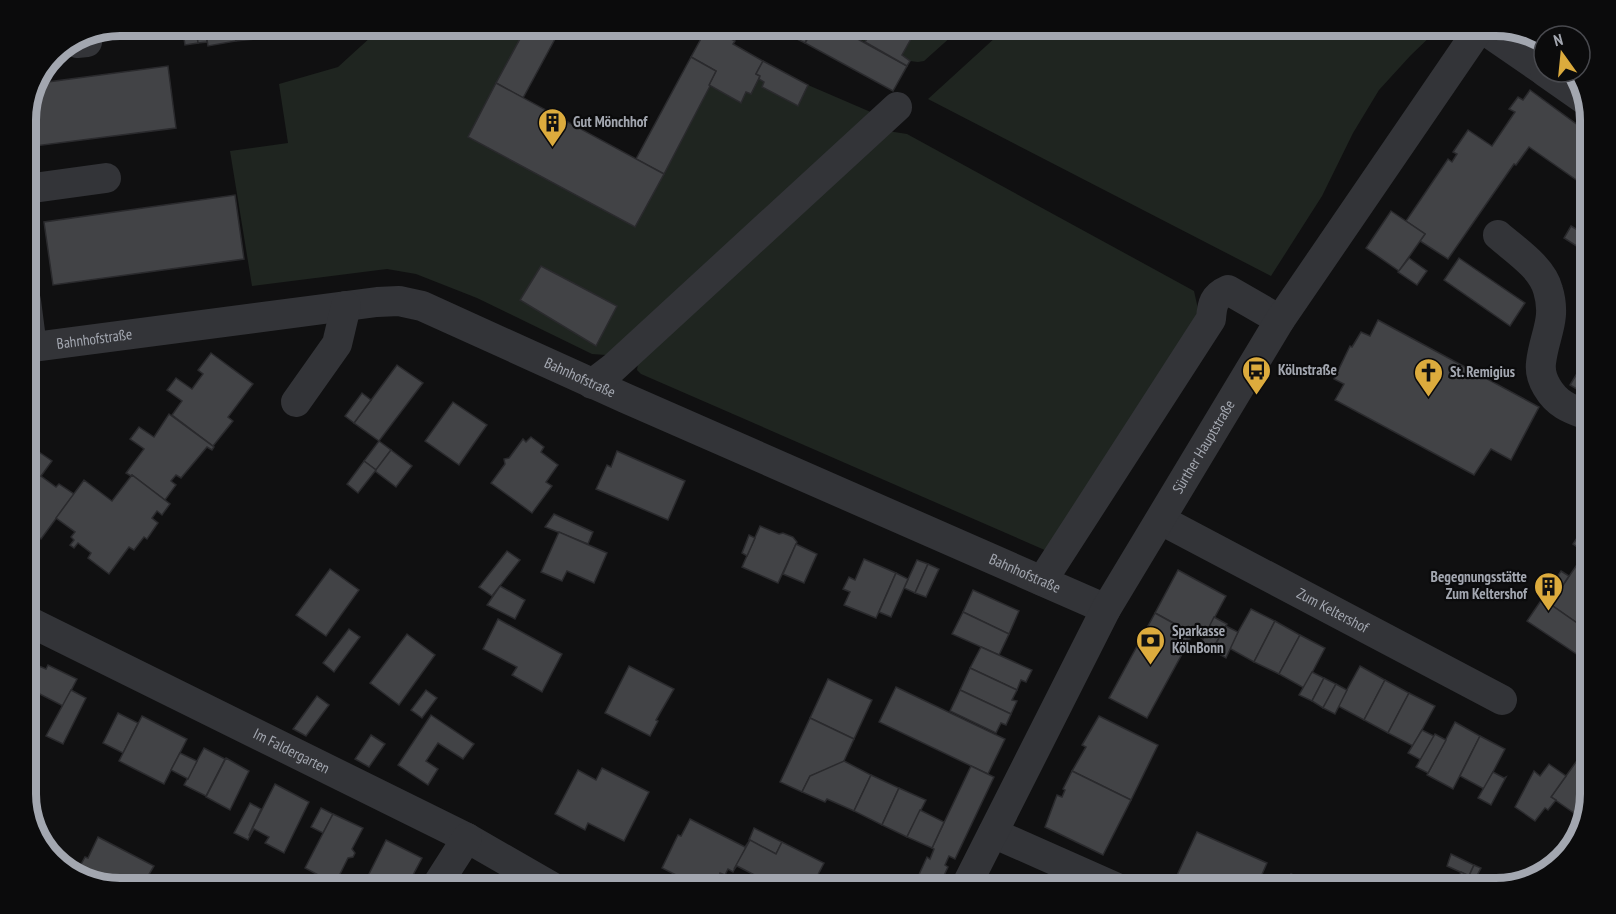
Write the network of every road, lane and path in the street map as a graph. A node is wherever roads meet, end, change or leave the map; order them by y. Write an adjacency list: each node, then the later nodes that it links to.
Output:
1 (1474, 36): 11 (street, Sürther Hauptstraße)
2 (1495, 36): 3 (street)
3 (1532, 63)
4 (1563, 84): 5 (street)
5 (1576, 93)
6 (897, 107): 13 (street)
7 (106, 178): 8 (street)
8 (36, 188)
9 (1498, 235): 15 (street)
10 (346, 306): 12 (street, Bahnhofstraße); 13 (street, Bahnhofstraße); 14 (street)
11 (1280, 320): 16 (street, Sürther Hauptstraße); 17 (street)
12 (36, 346)
13 (592, 384): 17 (street, Bahnhofstraße)
14 (296, 402)
15 (1580, 412)
16 (1161, 520): 18 (street, Sürther Hauptstraße); 20 (street, Zum Keltershof)
17 (1042, 582): 18 (street, Bahnhofstraße)
18 (1106, 609): 21 (street, Sürther Hauptstraße)
19 (36, 626): 22 (street, Im Faldergarten)
20 (1502, 700)
21 (993, 832): 25 (street, Sürther Hauptstraße); 26 (street)
22 (467, 838): 23 (street); 24 (street, Im Faldergarten)
23 (441, 878)
24 (537, 878)
25 (970, 878)
26 (1095, 878)

